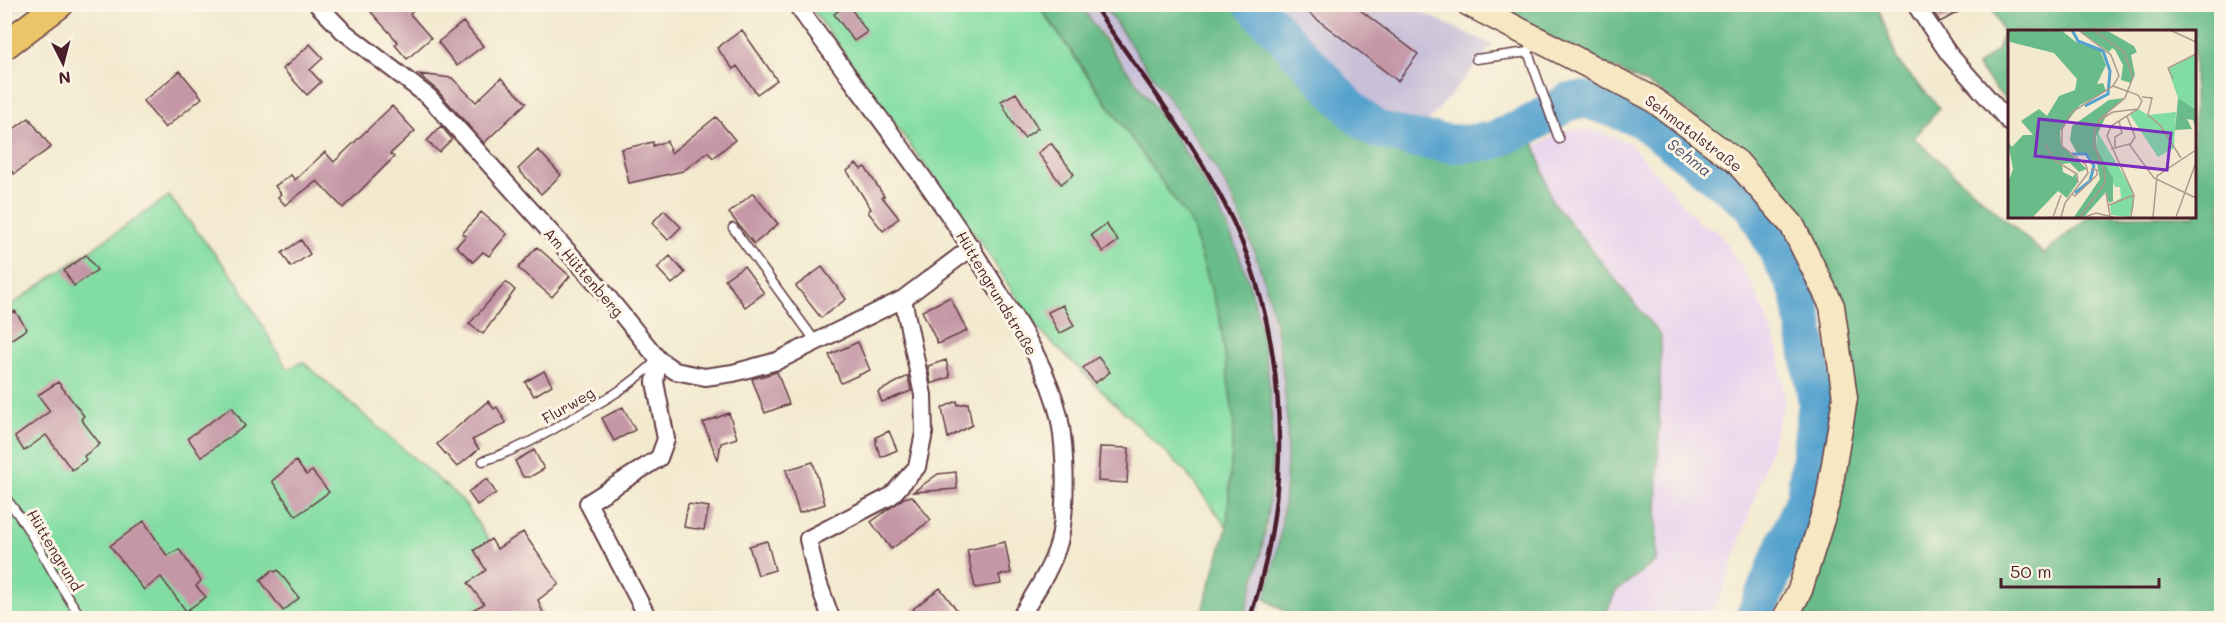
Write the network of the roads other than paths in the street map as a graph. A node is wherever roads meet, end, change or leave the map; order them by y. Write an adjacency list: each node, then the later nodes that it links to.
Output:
1 (60, 4): 6 (main road)
2 (317, 4): 15 (street, Am Hüttenberg)
3 (796, 4): 12 (street, Hüttengrundstraße)
4 (1469, 4): 7 (main road, Sehmatalstraße)
5 (1915, 4): 9 (street)
6 (4, 46)
7 (1532, 46): 8 (lane); 10 (lane); 22 (main road, Sehmatalstraße)
8 (1476, 59)
9 (2008, 121)
10 (1559, 139)
11 (733, 228): 14 (lane)
12 (972, 247): 13 (street, Am Hüttenberg); 21 (street, Hüttengrundstraße)
13 (903, 299): 14 (street, Am Hüttenberg); 20 (street)
14 (816, 342): 15 (street, Am Hüttenberg)
15 (658, 358): 16 (lane, Flurweg); 19 (street)
16 (483, 462)
17 (4, 496): 18 (lane, Hüttengrund)
18 (82, 618)
19 (648, 618)
20 (831, 618)
21 (1020, 618)
22 (1785, 618)

